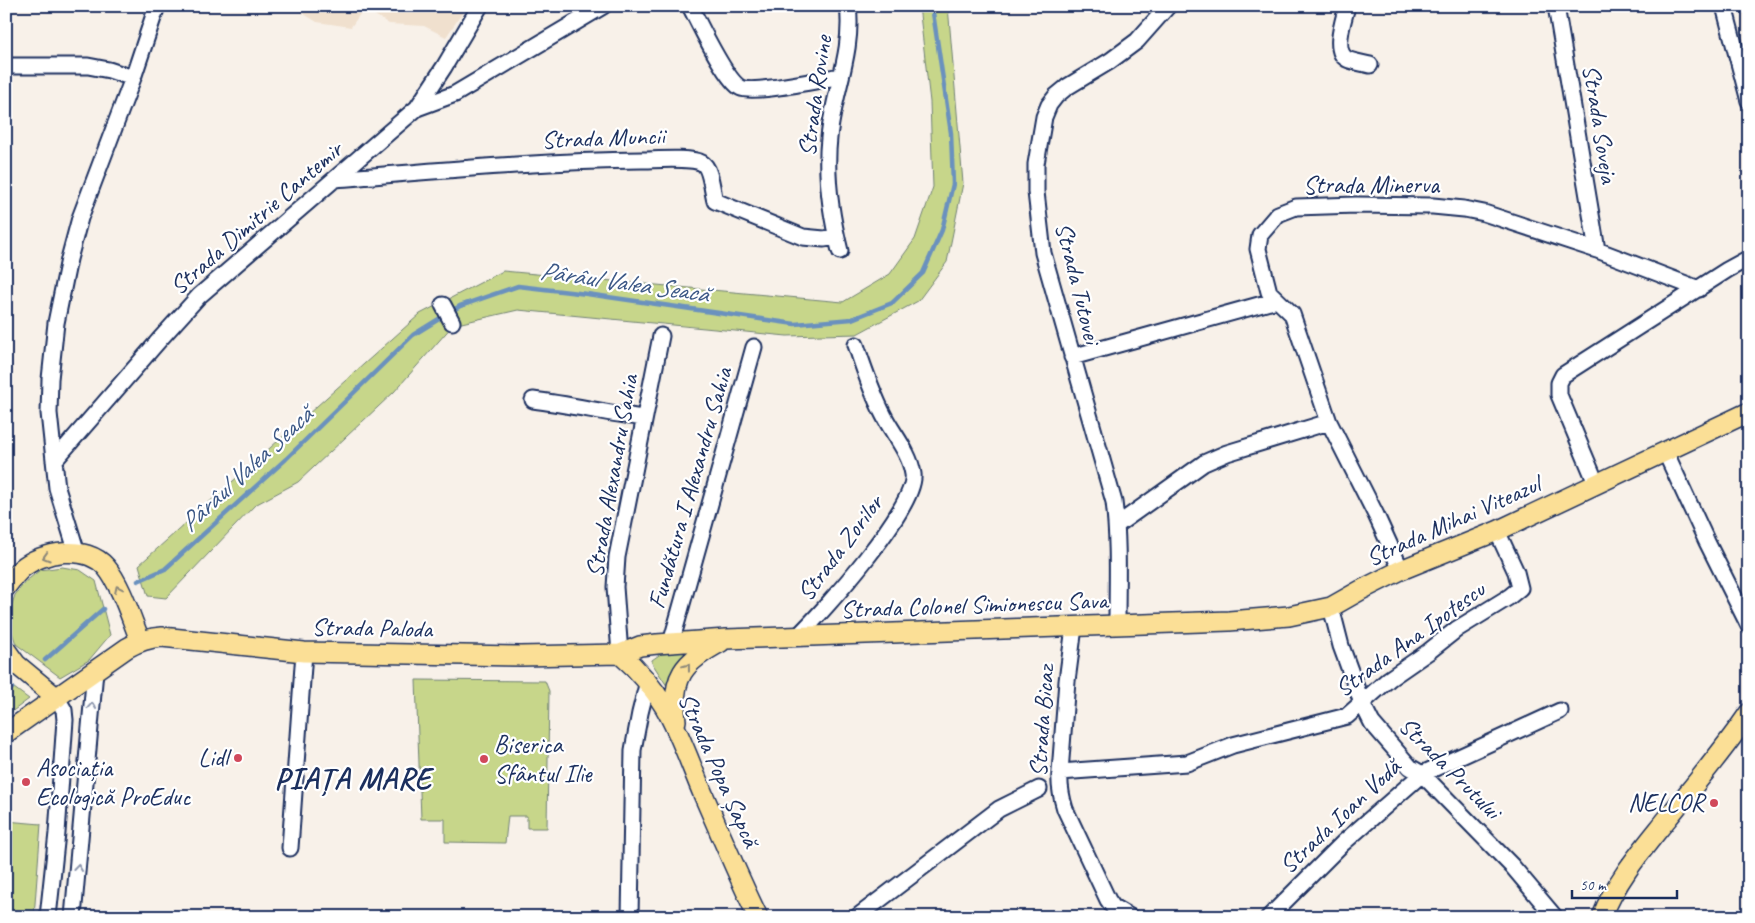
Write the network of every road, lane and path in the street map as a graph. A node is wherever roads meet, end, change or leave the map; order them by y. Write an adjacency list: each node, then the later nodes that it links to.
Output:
1 (157, 6): 13 (street)
2 (480, 6): 15 (street, Strada Dimitrie Cantemir)
3 (603, 6): 15 (street)
4 (690, 6): 12 (street)
5 (848, 6): 12 (street, Strada Rovine)
6 (1168, 6): 27 (street, Strada Tutovei)
7 (1347, 6): 10 (street)
8 (1556, 6): 18 (street, Strada Soveja)
9 (1724, 6): 14 (street)
10 (1370, 65)
11 (6, 66): 13 (street)
12 (842, 76): 17 (street, Strada Rovine)
13 (133, 78): 33 (street)
14 (1749, 101)
15 (417, 108): 16 (street, Strada Dimitrie Cantemir)
16 (335, 179): 17 (street, Strada Muncii); 33 (street, Strada Dimitrie Cantemir)
17 (838, 244)
18 (1597, 250): 20 (street, Strada Minerva); 21 (street, Strada Minerva)
19 (1749, 258): 20 (street)
20 (1699, 289): 34 (street)
21 (1277, 300): 27 (street); 31 (street, Strada Minerva)
22 (443, 305): 23 (street)
23 (452, 322)
24 (661, 336): 30 (street, Strada Alexandru Sahia)
25 (856, 345): 44 (street, Strada Zorilor)
26 (754, 347): 46 (street, Fundătura I Alexandru Sahia)
27 (1072, 357): 35 (street, Strada Tutovei)
28 (533, 400): 30 (street)
29 (1749, 412): 32 (main road, Strada Mihai Viteazul)
30 (644, 418): 50 (street, Strada Alexandru Sahia)
31 (1329, 422): 35 (street); 38 (street, Strada Minerva)
32 (1665, 451): 34 (main road, Strada Mihai Viteazul); 42 (street)
33 (54, 461): 37 (street)
34 (1596, 483): 36 (main road, Strada Mihai Viteazul)
35 (1117, 525): 41 (street, Strada Tutovei)
36 (1497, 531): 38 (main road, Strada Mihai Viteazul); 54 (street, Strada Ana Ipotescu)
37 (77, 553): 39 (main road, one-way to 39); 47 (main road, one-way to 37)
38 (1401, 570): 40 (main road, Strada Mihai Viteazul)
39 (6, 587)
40 (1332, 607): 41 (main road, Strada Colonel Simionescu Sava); 54 (street, Strada Prutului)
41 (1117, 624): 43 (main road, Strada Colonel Simionescu Sava)
42 (1749, 626)
43 (1074, 627): 44 (main road, Strada Colonel Simionescu Sava); 59 (street, Strada Bicaz)
44 (797, 637): 45 (main road, Strada Colonel Simionescu Sava)
45 (726, 639): 46 (main road, Strada Colonel Simionescu Sava); 57 (main road, one-way to 45)
46 (671, 643): 50 (main road, Strada Colonel Simionescu Sava)
47 (134, 644): 49 (main road, Strada Paloda); 51 (main road)
48 (6, 650): 53 (main road)
49 (304, 652): 50 (main road, Strada Paloda); 62 (street)
50 (620, 654): 52 (main road, Strada Popa Șapcă)
51 (95, 671): 53 (main road); 64 (street, one-way to 51)
52 (648, 681): 57 (main road, Strada Popa Șapcă); 65 (street)
53 (57, 698): 58 (main road); 63 (street)
54 (1362, 703): 59 (street, Strada Ana Ipotescu); 60 (street, Strada Prutului)
55 (1560, 711): 60 (street, Strada Ioan Vodă)
56 (1749, 713): 71 (main road)
57 (678, 730): 66 (main road, Strada Popa Șapcă)
58 (6, 733)
59 (1060, 772): 68 (street, Strada Bicaz)
60 (1422, 774): 69 (street, Strada Ioan Vodă); 70 (street, Strada Prutului)
61 (1039, 789): 67 (street)
62 (290, 848)
63 (48, 917)
64 (73, 917)
65 (630, 917)
66 (758, 917)
67 (857, 917)
68 (1130, 917)
69 (1269, 917)
70 (1555, 917)
71 (1602, 917)

